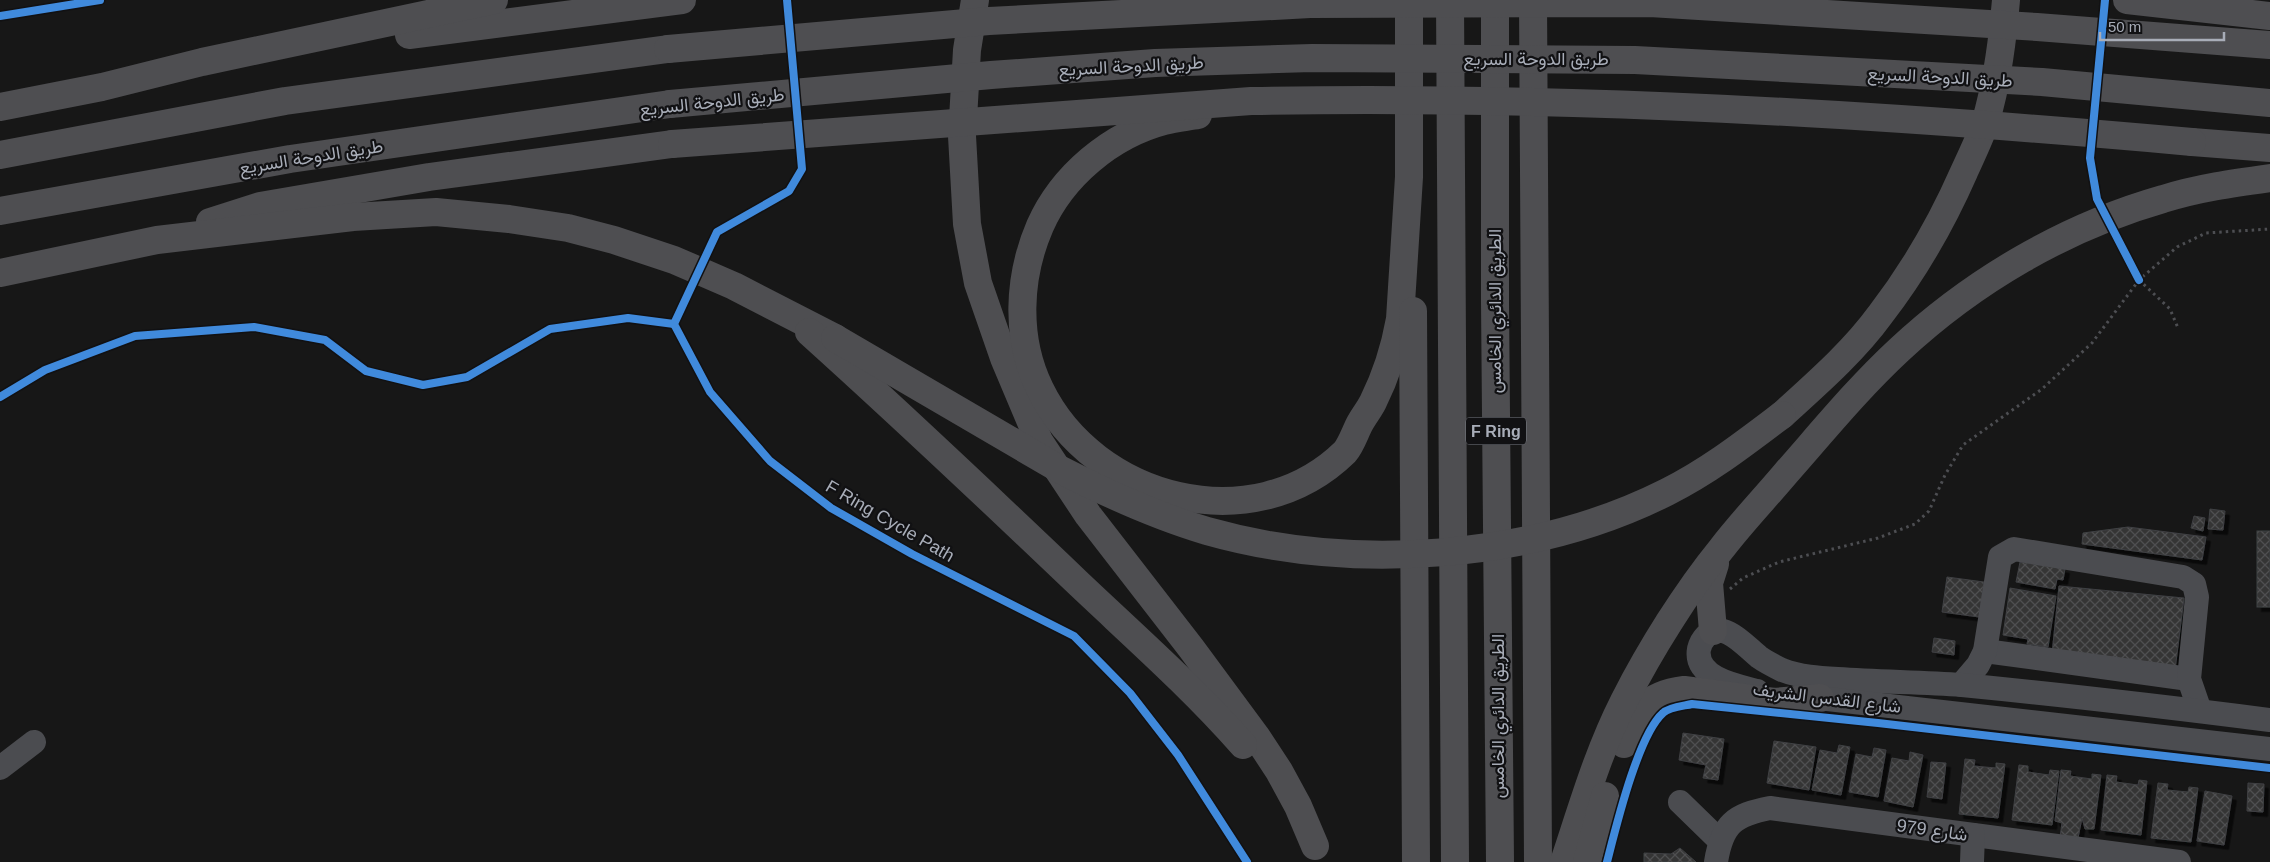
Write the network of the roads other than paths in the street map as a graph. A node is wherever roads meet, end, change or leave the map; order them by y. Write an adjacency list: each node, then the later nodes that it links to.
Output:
1 (494, 0): 12 (highway)
2 (676, 0): 12 (highway)
3 (975, 0): 38 (highway)
4 (1409, 0): 18 (highway)
5 (1450, 0): 40 (highway, F Ring)
6 (1496, 0): 41 (highway, الطريق الدائري الخامس / F Ring)
7 (1533, 0): 42 (highway)
8 (2006, 0): 23 (highway, bridge)
9 (2127, 0): 10 (highway)
10 (2270, 16)
11 (2270, 45): 17 (highway, bridge)
12 (202, 62): 15 (highway)
13 (1330, 100): 16 (highway, bridge); 18 (highway, bridge); 21 (highway, bridge)
14 (2270, 103): 20 (highway, طريق الدوحة السريع, bridge)
15 (0, 107)
16 (2270, 148)
17 (0, 156)
18 (1409, 177): 39 (highway)
19 (2270, 178): 24 (highway)
20 (0, 211)
21 (157, 240): 22 (highway); 23 (highway)
22 (0, 274)
23 (787, 312): 38 (highway)
24 (1721, 549): 25 (highway); 43 (highway)
25 (1712, 618): 28 (street, شارع القدس الشريف); 29 (street, شارع القدس الشريف)
26 (1985, 651): 27 (street); 27 (street); 28 (street)
27 (2190, 679): 30 (street)
28 (1961, 685): 30 (street, شارع القدس الشريف)
29 (1820, 698): 33 (street, شارع القدس الشريف); 44 (highway)
30 (2200, 711): 31 (street, شارع القدس الشريف)
31 (2270, 720)
32 (34, 742): 34 (street)
33 (2270, 749)
34 (0, 768)
35 (1680, 802): 37 (street)
36 (1973, 835): 37 (street, شارع 979); 45 (street); 46 (street, شارع 979)
37 (1718, 851)
38 (1319, 854)
39 (1416, 862)
40 (1456, 862)
41 (1500, 862)
42 (1538, 862)
43 (1564, 862)
44 (1587, 862)
45 (1972, 862)
46 (2179, 862)

